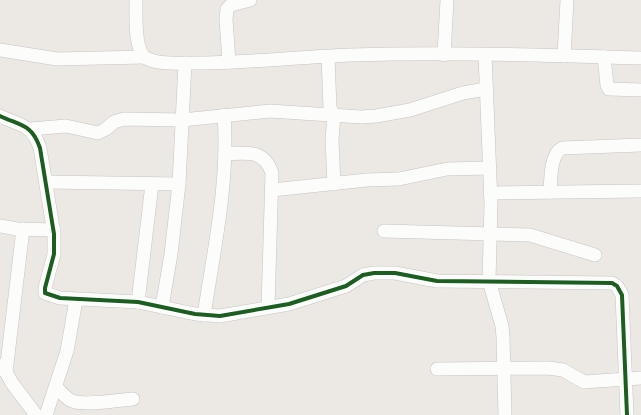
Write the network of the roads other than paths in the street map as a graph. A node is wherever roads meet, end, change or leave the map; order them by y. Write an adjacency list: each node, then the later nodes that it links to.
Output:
1 (136, 0): 9 (street)
2 (250, 0): 13 (street)
3 (447, 0): 6 (street)
4 (567, 0): 8 (street)
5 (0, 50): 9 (street)
6 (444, 55): 7 (street); 10 (street)
7 (484, 56): 8 (street); 15 (street)
8 (564, 56): 11 (street)
9 (144, 57): 14 (street)
10 (328, 57): 13 (street); 18 (street)
11 (604, 57): 12 (street); 16 (street)
12 (641, 58)
13 (229, 62): 14 (street)
14 (185, 63): 20 (street)
15 (486, 89): 18 (street); 24 (street)
16 (641, 90)
17 (224, 115): 18 (street); 20 (street); 23 (street)
18 (334, 115): 28 (street)
19 (0, 116): 21 (street)
20 (182, 120): 21 (street); 27 (street)
21 (31, 129): 25 (street)
22 (641, 145): 31 (street)
23 (225, 154): 29 (street); 44 (street)
24 (489, 168): 28 (street); 32 (street)
25 (46, 182): 26 (street); 35 (street)
26 (152, 184): 27 (street); 41 (street)
27 (179, 184): 42 (street)
28 (334, 184): 29 (street)
29 (272, 190): 43 (street)
30 (641, 191): 31 (street)
31 (550, 192): 32 (street)
32 (490, 193): 37 (street)
33 (0, 226): 34 (street)
34 (23, 230): 35 (street); 48 (street)
35 (54, 230): 40 (street)
36 (384, 231): 37 (street)
37 (491, 235): 38 (street); 39 (street)
38 (594, 255)
39 (489, 281): 43 (street); 47 (street); 50 (street)
40 (76, 300): 41 (street); 51 (street)
41 (138, 302): 42 (street)
42 (162, 307): 44 (street)
43 (268, 307): 44 (street)
44 (204, 315)
45 (0, 360): 48 (street)
46 (437, 369): 47 (street)
47 (504, 370): 50 (street); 55 (street)
48 (6, 372): 53 (street)
49 (641, 378): 50 (street)
50 (626, 379): 56 (street)
51 (56, 387): 52 (street); 54 (street)
52 (133, 399)
53 (36, 415)
54 (46, 415)
55 (505, 415)
56 (627, 415)

